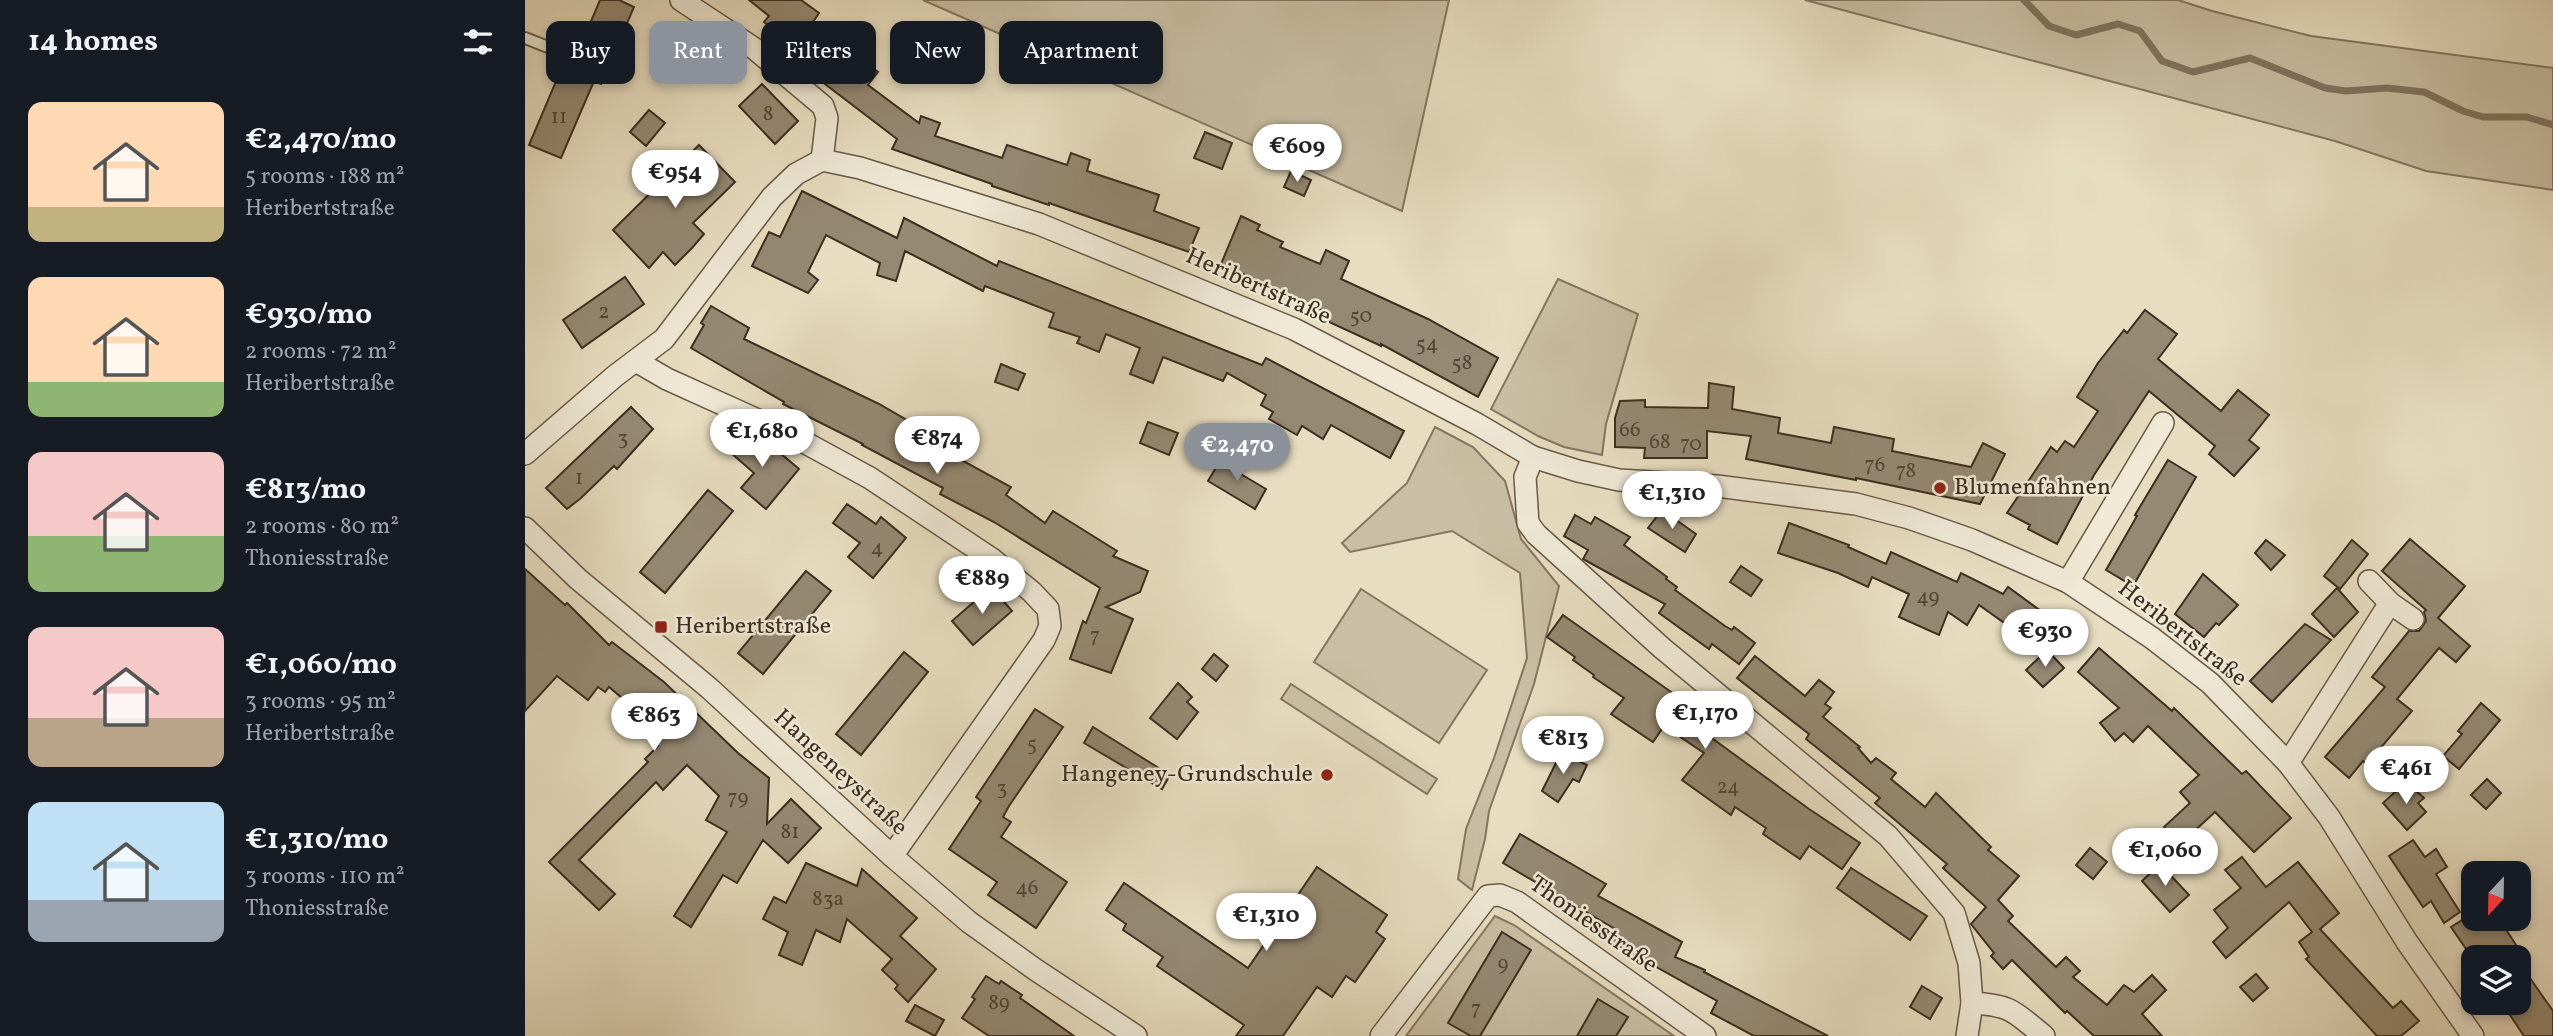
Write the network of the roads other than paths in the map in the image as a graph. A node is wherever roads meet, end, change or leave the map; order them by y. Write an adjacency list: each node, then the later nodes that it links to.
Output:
1 (681, 0): 4 (street)
2 (525, 38): 3 (lane)
3 (546, 46)
4 (822, 160): 5 (street); 8 (street, Heribertstraße)
5 (636, 361): 7 (street); 15 (street)
6 (2163, 423): 11 (street)
7 (525, 454)
8 (1533, 457): 11 (street, Heribertstraße); 16 (street)
9 (525, 528): 15 (street, Hangeneystraße)
10 (2369, 581): 12 (street)
11 (2068, 582): 14 (street, Heribertstraße)
12 (2390, 603): 13 (street); 14 (street)
13 (2413, 619)
14 (2288, 763): 22 (street, Heribertstraße)
15 (892, 856): 17 (street, Hangeneystraße)
16 (1972, 1003): 20 (street); 21 (street)
17 (1136, 1036)
18 (1381, 1036): 19 (street, Thoniesstraße)
19 (1705, 1036)
20 (1968, 1036)
21 (2044, 1036)
22 (2473, 1036)

